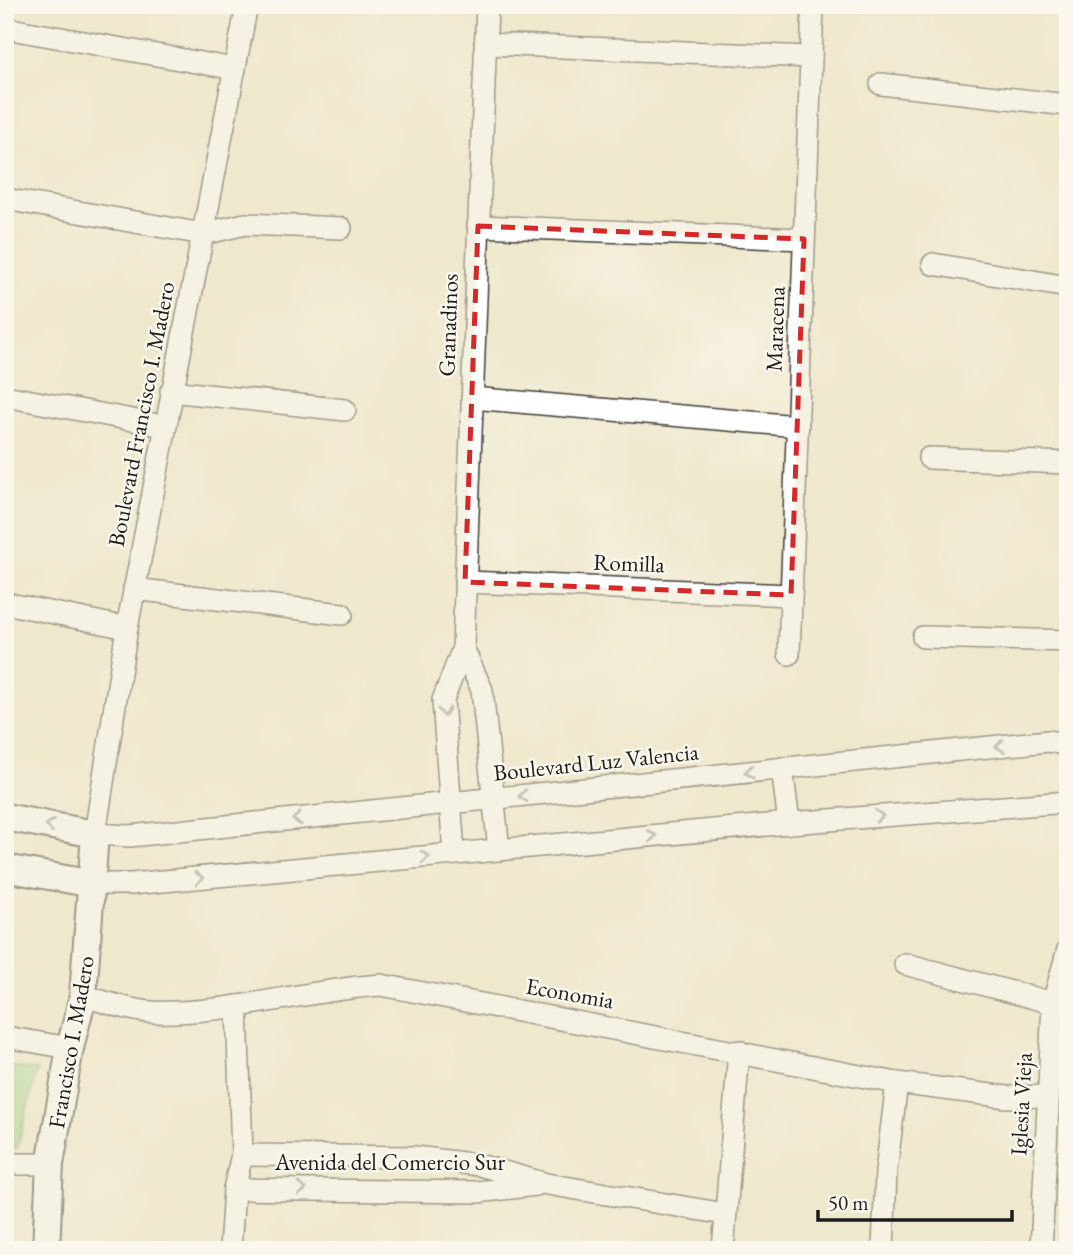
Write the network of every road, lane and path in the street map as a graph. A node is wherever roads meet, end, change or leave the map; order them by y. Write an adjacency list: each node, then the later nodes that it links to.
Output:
1 (247, 5): 7 (street, Boulevard Francisco I. Madero)
2 (486, 5): 5 (street, Granadinos)
3 (813, 5): 6 (street, Maracena)
4 (5, 28): 7 (street)
5 (485, 44): 6 (street); 11 (street, Granadinos)
6 (811, 57): 14 (street, Maracena)
7 (235, 69): 13 (street, Boulevard Francisco I. Madero)
8 (881, 84): 9 (street)
9 (1068, 105)
10 (5, 199): 13 (street)
11 (478, 226): 14 (street); 19 (street, Granadinos)
12 (341, 228): 13 (street)
13 (203, 233): 17 (street, Boulevard Francisco I. Madero)
14 (804, 239): 22 (street, Maracena)
15 (933, 264): 16 (street)
16 (1068, 287)
17 (171, 391): 20 (street); 21 (street, Boulevard Francisco I. Madero)
18 (5, 397): 21 (street)
19 (472, 398): 22 (street); 25 (street, Granadinos)
20 (345, 410)
21 (164, 426): 26 (street, Boulevard Francisco I. Madero)
22 (798, 426): 27 (street, Maracena)
23 (929, 458): 24 (street)
24 (1068, 463)
25 (465, 582): 27 (street, Romilla); 33 (street, Granadinos)
26 (134, 589): 29 (street); 30 (street, Boulevard Francisco I. Madero)
27 (791, 595): 34 (street, Maracena)
28 (5, 603): 30 (street)
29 (342, 614)
30 (127, 628): 42 (street, Boulevard Francisco I. Madero)
31 (923, 637): 32 (street)
32 (1068, 641)
33 (463, 648): 37 (street, Granadinos); 39 (street, Granadinos, one-way to 39)
34 (789, 654)
35 (1068, 745): 36 (street, Boulevard Luz Valencia, one-way to 36)
36 (782, 768): 37 (street, Boulevard Luz Valencia, one-way to 37); 41 (street)
37 (494, 799): 39 (street, Boulevard Luz Valencia); 43 (street, Granadinos)
38 (1068, 802): 41 (street, one-way to 38)
39 (450, 803): 42 (street, Boulevard Luz Valencia, one-way to 42); 44 (street, Granadinos)
40 (5, 817): 42 (street, one-way to 40)
41 (789, 823): 43 (street, one-way to 41)
42 (94, 834): 46 (street, Francisco I. Madero)
43 (499, 850): 44 (street)
44 (454, 854): 46 (street, one-way to 44)
45 (5, 868): 46 (street)
46 (93, 884): 49 (street, Francisco I. Madero)
47 (1068, 949): 50 (street, Iglesia Vieja)
48 (905, 964): 50 (street)
49 (83, 996): 51 (street, Economia); 53 (street, Francisco I. Madero)
50 (1053, 1003): 56 (street, Iglesia Vieja)
51 (237, 1006): 54 (street, Economia); 57 (street)
52 (5, 1037): 53 (street)
53 (70, 1048): 59 (street, Francisco I. Madero)
54 (738, 1051): 55 (street, Economia); 62 (street)
55 (897, 1083): 56 (street, Economia); 66 (street)
56 (1048, 1096): 67 (street, Iglesia Vieja)
57 (242, 1154): 60 (street, Avenida del Comercio Sur); 61 (street)
58 (5, 1164): 59 (street)
59 (50, 1164): 63 (street, Francisco I. Madero)
60 (547, 1184): 61 (street, Avenida del Comercio Sur, one-way to 60); 62 (street, Avenida del Comercio Sur)
61 (234, 1189): 64 (street)
62 (725, 1214): 65 (street)
63 (46, 1250)
64 (230, 1250)
65 (723, 1250)
66 (883, 1250)
67 (1041, 1250)

